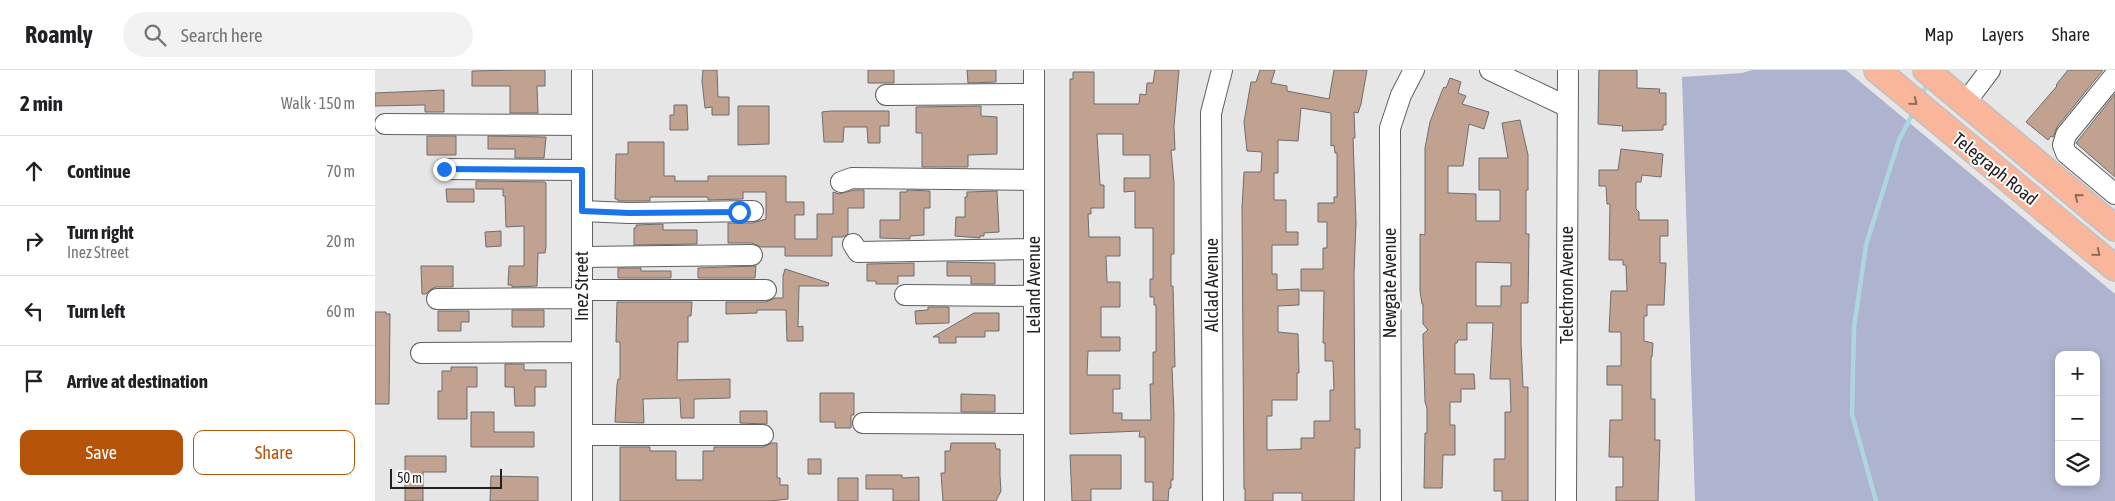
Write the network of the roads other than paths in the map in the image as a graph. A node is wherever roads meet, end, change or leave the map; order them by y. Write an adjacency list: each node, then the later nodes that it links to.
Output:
1 (582, 70): 16 (street, Inez Street)
2 (1034, 70): 11 (street, Leland Avenue)
3 (1222, 70): 43 (street, Alclad Avenue)
4 (1414, 70): 44 (street, Newgate Avenue)
5 (1490, 70): 14 (street)
6 (1568, 70): 14 (street, Telechron Avenue)
7 (1877, 70): 29 (main road, Telegraph Road, one-way to 29)
8 (1926, 70): 13 (main road, Telegraph Road)
9 (1990, 70): 13 (street)
10 (2115, 75): 21 (street)
11 (1034, 94): 12 (street); 19 (street, Leland Avenue)
12 (886, 95)
13 (1965, 103): 24 (main road, Telegraph Road, one-way to 13)
14 (1568, 107): 45 (street, Telechron Avenue)
15 (385, 124): 16 (street)
16 (582, 125): 18 (street, Inez Street)
17 (444, 169): 18 (street)
18 (582, 170): 22 (street, Inez Street)
19 (1034, 180): 20 (street); 26 (street, Leland Avenue)
20 (841, 182)
21 (2115, 194)
22 (582, 211): 23 (street); 28 (street, Inez Street)
23 (753, 211)
24 (2115, 228)
25 (853, 244): 26 (street)
26 (1034, 249): 33 (street, Leland Avenue)
27 (752, 255): 28 (street)
28 (582, 257): 31 (street, Inez Street)
29 (2115, 268)
30 (765, 290): 31 (street)
31 (582, 294): 34 (street); 35 (street, Inez Street)
32 (905, 295): 33 (street)
33 (1034, 296): 38 (street, Leland Avenue)
34 (437, 299)
35 (582, 352): 36 (street); 39 (street, Inez Street)
36 (421, 353)
37 (863, 423): 38 (street)
38 (1034, 424): 42 (street, Leland Avenue)
39 (582, 435): 40 (street); 41 (street, Inez Street)
40 (763, 435)
41 (582, 501)
42 (1034, 501)
43 (1213, 501)
44 (1391, 501)
45 (1566, 501)

